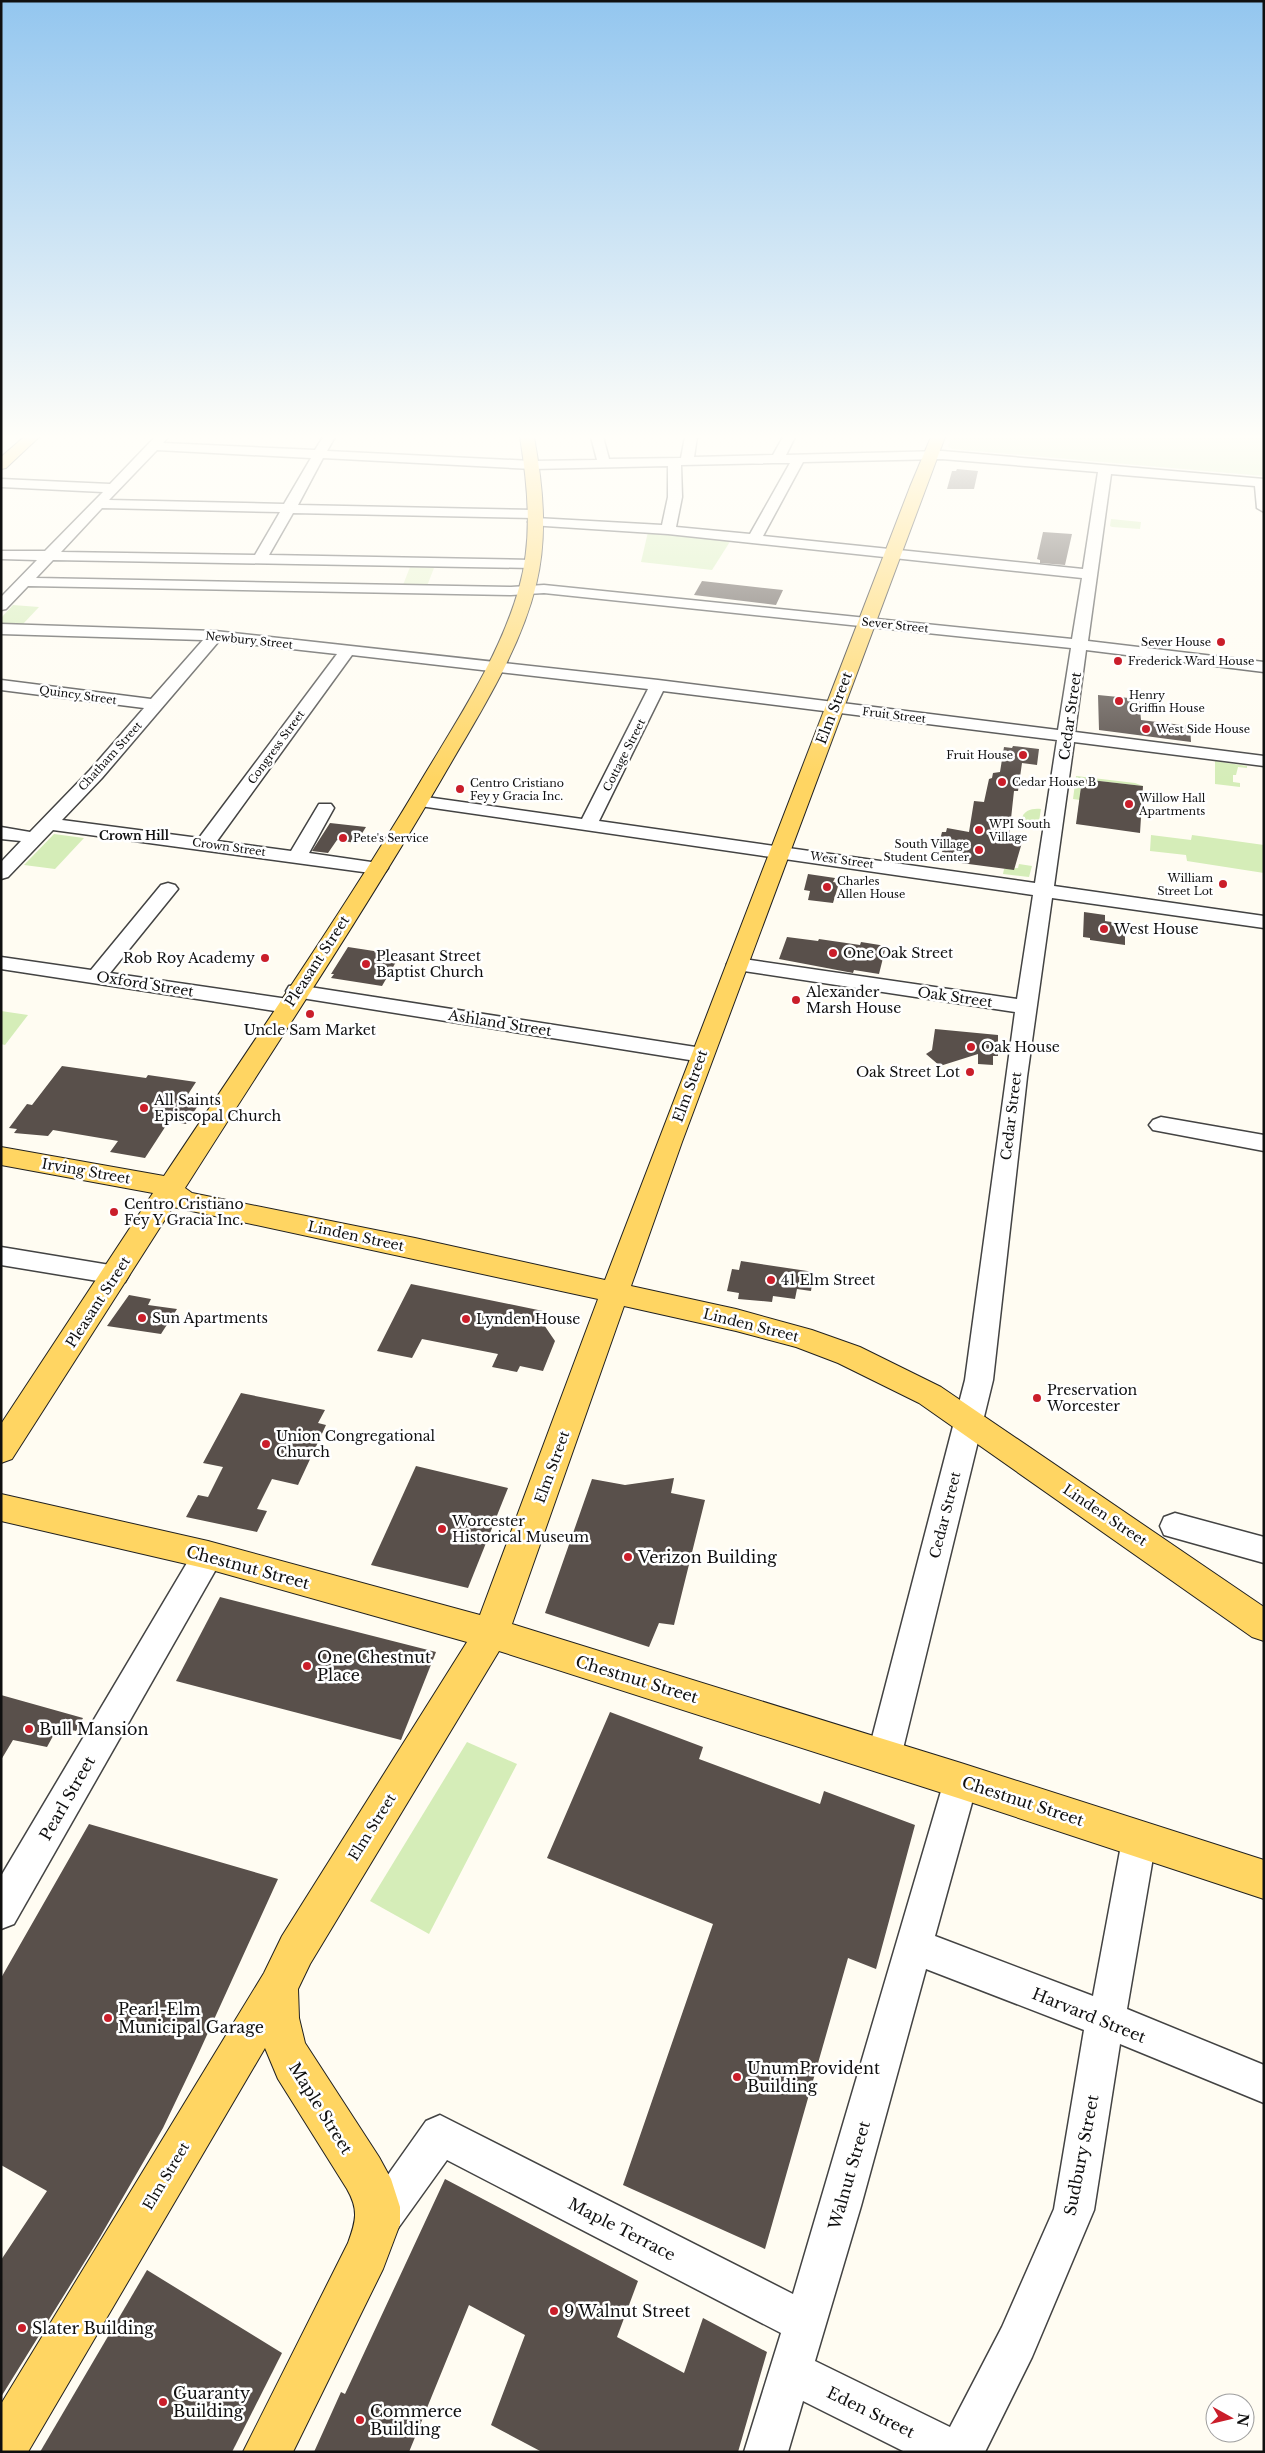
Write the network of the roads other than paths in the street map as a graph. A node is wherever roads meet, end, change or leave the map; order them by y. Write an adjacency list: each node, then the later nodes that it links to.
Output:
1 (53, 551): 8 (street)
2 (264, 551): 9 (street)
3 (533, 551): 10 (main road, Pleasant Street)
4 (867, 551): 6 (street)
5 (1092, 551): 11 (street, Cedar Street)
6 (892, 554): 11 (street); 15 (main road, Elm Street)
7 (1, 555): 8 (street)
8 (49, 556): 9 (street); 12 (street)
9 (260, 559): 10 (street)
10 (532, 564): 13 (main road, Pleasant Street)
11 (1089, 574): 18 (street, Cedar Street)
12 (25, 582): 13 (street, Sever Street); 14 (street)
13 (526, 590): 15 (street, Sever Street); 20 (main road, Pleasant Street)
14 (1, 606)
15 (867, 622): 18 (street, Sever Street); 25 (main road, Elm Street)
16 (1, 629): 17 (street, Newbury Street)
17 (215, 636): 19 (street, Newbury Street); 24 (street, Chatham Street)
18 (1079, 644): 21 (street, Sever Street); 26 (street, Cedar Street)
19 (348, 650): 20 (street, Newbury Street); 33 (street, Congress Street)
20 (495, 666): 23 (street, Fruit Street); 28 (main road, Pleasant Street)
21 (1264, 667)
22 (1, 684): 24 (street, Quincy Street)
23 (658, 685): 25 (street, Fruit Street); 30 (street, Cottage Street)
24 (156, 705): 31 (street, Chatham Street)
25 (834, 707): 26 (street, Fruit Street); 34 (main road, Elm Street)
26 (1068, 736): 27 (street, Fruit Street); 39 (street, Cedar Street)
27 (1264, 761)
28 (419, 801): 30 (street, West Street); 36 (main road, Pleasant Street)
29 (325, 808): 35 (street)
30 (588, 825): 34 (street, West Street)
31 (43, 831): 32 (street, Crown Street); 33 (street, Crown Street); 37 (street, Chatham Street)
32 (1, 832)
33 (205, 844): 35 (street, Crown Street)
34 (780, 852): 39 (street, West Street); 42 (main road, Elm Street)
35 (297, 856): 36 (street, Crown Street)
36 (378, 868): 44 (main road, Pleasant Street)
37 (1, 873)
38 (168, 889): 43 (street)
39 (1044, 890): 40 (street, West Street); 45 (street, Cedar Street)
40 (1264, 922)
41 (1, 963): 43 (street, Oxford Street)
42 (737, 964): 45 (street, Oak Street); 46 (main road, Elm Street)
43 (96, 977): 44 (street, Oxford Street)
44 (293, 998): 46 (street, Ashland Street); 50 (main road, Pleasant Street)
45 (1026, 1007): 54 (street, Cedar Street)
46 (702, 1055): 53 (main road, Elm Street)
47 (1161, 1125): 48 (street)
48 (1264, 1143)
49 (1, 1156): 50 (main road, Irving Street)
50 (170, 1190): 52 (main road, Pleasant Street); 53 (main road, Linden Street)
51 (1, 1256): 52 (street)
52 (116, 1275): 55 (main road, Pleasant Street)
53 (616, 1293): 54 (main road, Linden Street); 61 (main road, Elm Street)
54 (968, 1422): 60 (main road, Linden Street); 62 (street, Cedar Street)
55 (1, 1450)
56 (1, 1507): 59 (main road, Chestnut Street)
57 (1175, 1526): 58 (street)
58 (1264, 1550)
59 (208, 1555): 61 (main road, Chestnut Street); 66 (street, Pearl Street)
60 (1263, 1623)
61 (491, 1633): 62 (main road, Chestnut Street); 68 (main road, Elm Street)
62 (884, 1757): 63 (main road, Chestnut Street)
63 (961, 1781): 64 (main road, Chestnut Street); 67 (street, Walnut Street)
64 (1139, 1840): 65 (main road, Chestnut Street); 69 (street, Sudbury Street)
65 (1264, 1880)
66 (1, 1911)
67 (913, 1946): 69 (street, Harvard Street); 73 (street, Walnut Street)
68 (278, 1987): 72 (main road, Maple Street); 75 (main road, Elm Street)
69 (1105, 2020): 70 (street, Harvard Street); 79 (street, Sudbury Street)
70 (1264, 2084)
71 (440, 2136): 72 (street, Maple Street); 73 (street, Maple Terrace)
72 (377, 2224): 76 (main road, Maple Street)
73 (804, 2322): 74 (street, Walnut Street)
74 (790, 2371): 77 (street, Walnut Street); 78 (street, Eden Street)
75 (1, 2450)
76 (267, 2452)
77 (766, 2452)
78 (954, 2452)
79 (961, 2452)

